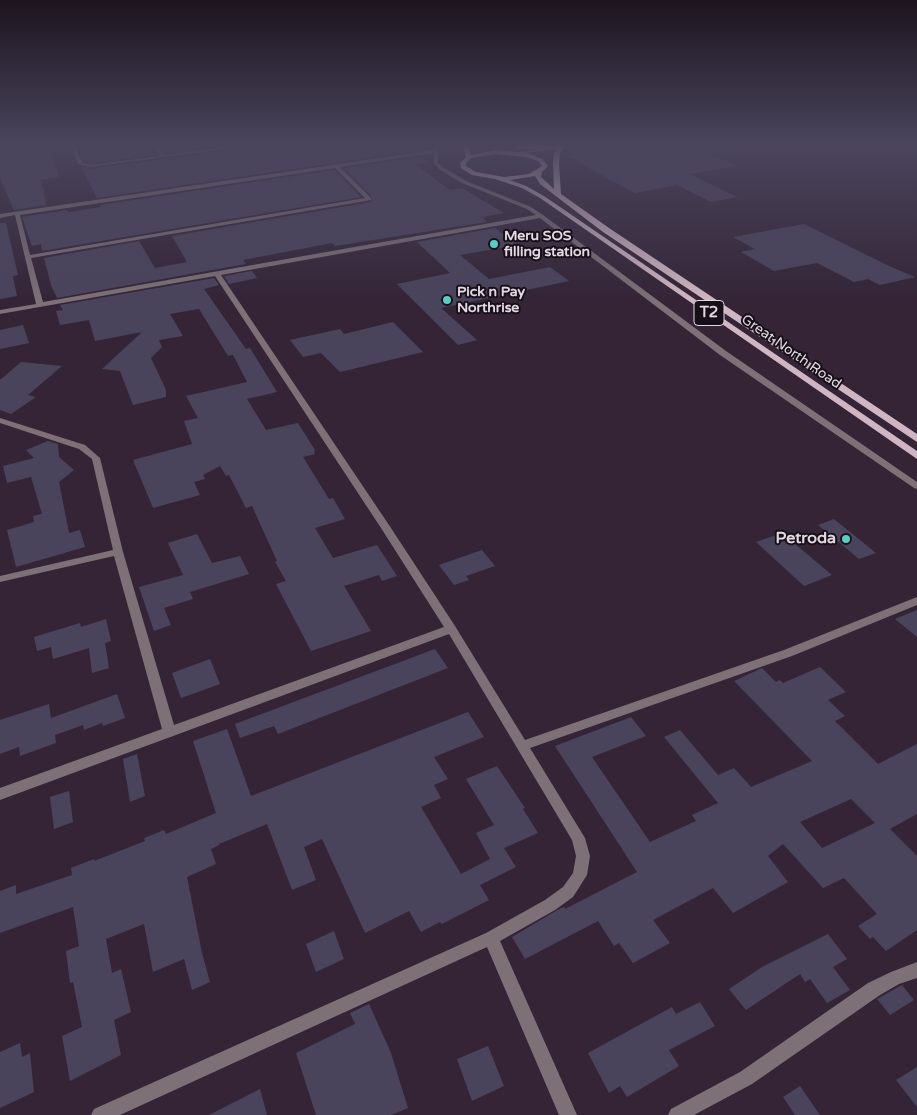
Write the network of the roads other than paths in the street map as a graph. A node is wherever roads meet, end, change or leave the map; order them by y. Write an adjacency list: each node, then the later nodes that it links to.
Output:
1 (132, 197): 6 (street)
2 (367, 197): 9 (street)
3 (504, 197): 8 (street)
4 (542, 197): 15 (main road, Great North Road / T2)
5 (562, 197): 14 (main road, Great North Road / T2)
6 (16, 214): 7 (street); 9 (street)
7 (0, 216)
8 (541, 216): 10 (street); 17 (street)
9 (28, 257): 11 (street)
10 (218, 275): 11 (street); 22 (street)
11 (40, 305): 12 (street)
12 (0, 312)
13 (0, 420): 19 (street)
14 (917, 439)
15 (917, 456)
16 (917, 472): 17 (street)
17 (904, 476): 18 (street)
18 (917, 486)
19 (118, 552): 20 (street); 23 (street)
20 (0, 579)
21 (917, 601): 24 (street)
22 (451, 629): 23 (street); 24 (street)
23 (169, 731): 25 (street)
24 (522, 746): 26 (street)
25 (0, 794)
26 (491, 938): 28 (street); 29 (street)
27 (917, 970): 30 (street)
28 (100, 1115)
29 (568, 1115)
30 (677, 1115)

